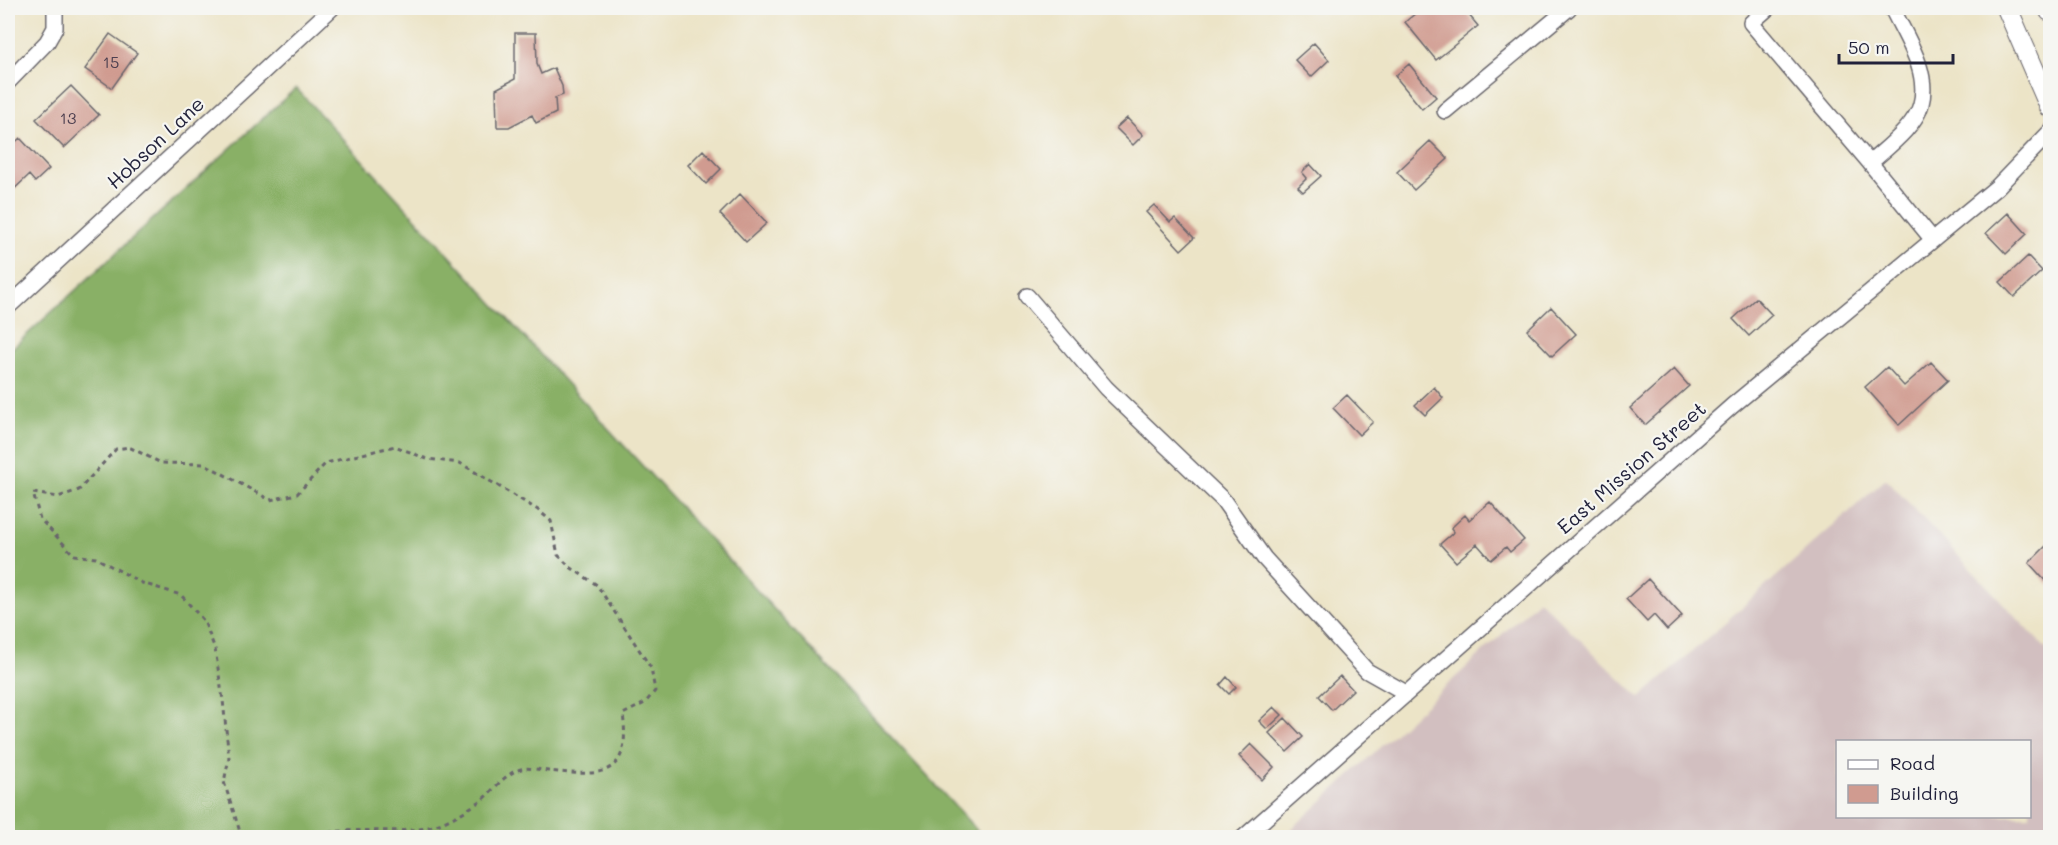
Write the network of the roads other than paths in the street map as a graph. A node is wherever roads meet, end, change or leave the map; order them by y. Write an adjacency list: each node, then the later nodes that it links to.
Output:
1 (55, 8): 7 (street)
2 (332, 8): 14 (street, Hobson Lane)
3 (1569, 8): 9 (street)
4 (1768, 8): 11 (street)
5 (1892, 8): 11 (street)
6 (2007, 8): 8 (main road)
7 (8, 82)
8 (2050, 107)
9 (1445, 111)
10 (2050, 132): 12 (street, East Mission Street)
11 (1870, 163): 12 (street)
12 (1933, 240): 15 (street, East Mission Street)
13 (1027, 296): 15 (street)
14 (8, 307)
15 (1406, 693): 16 (street, East Mission Street)
16 (1243, 837)

